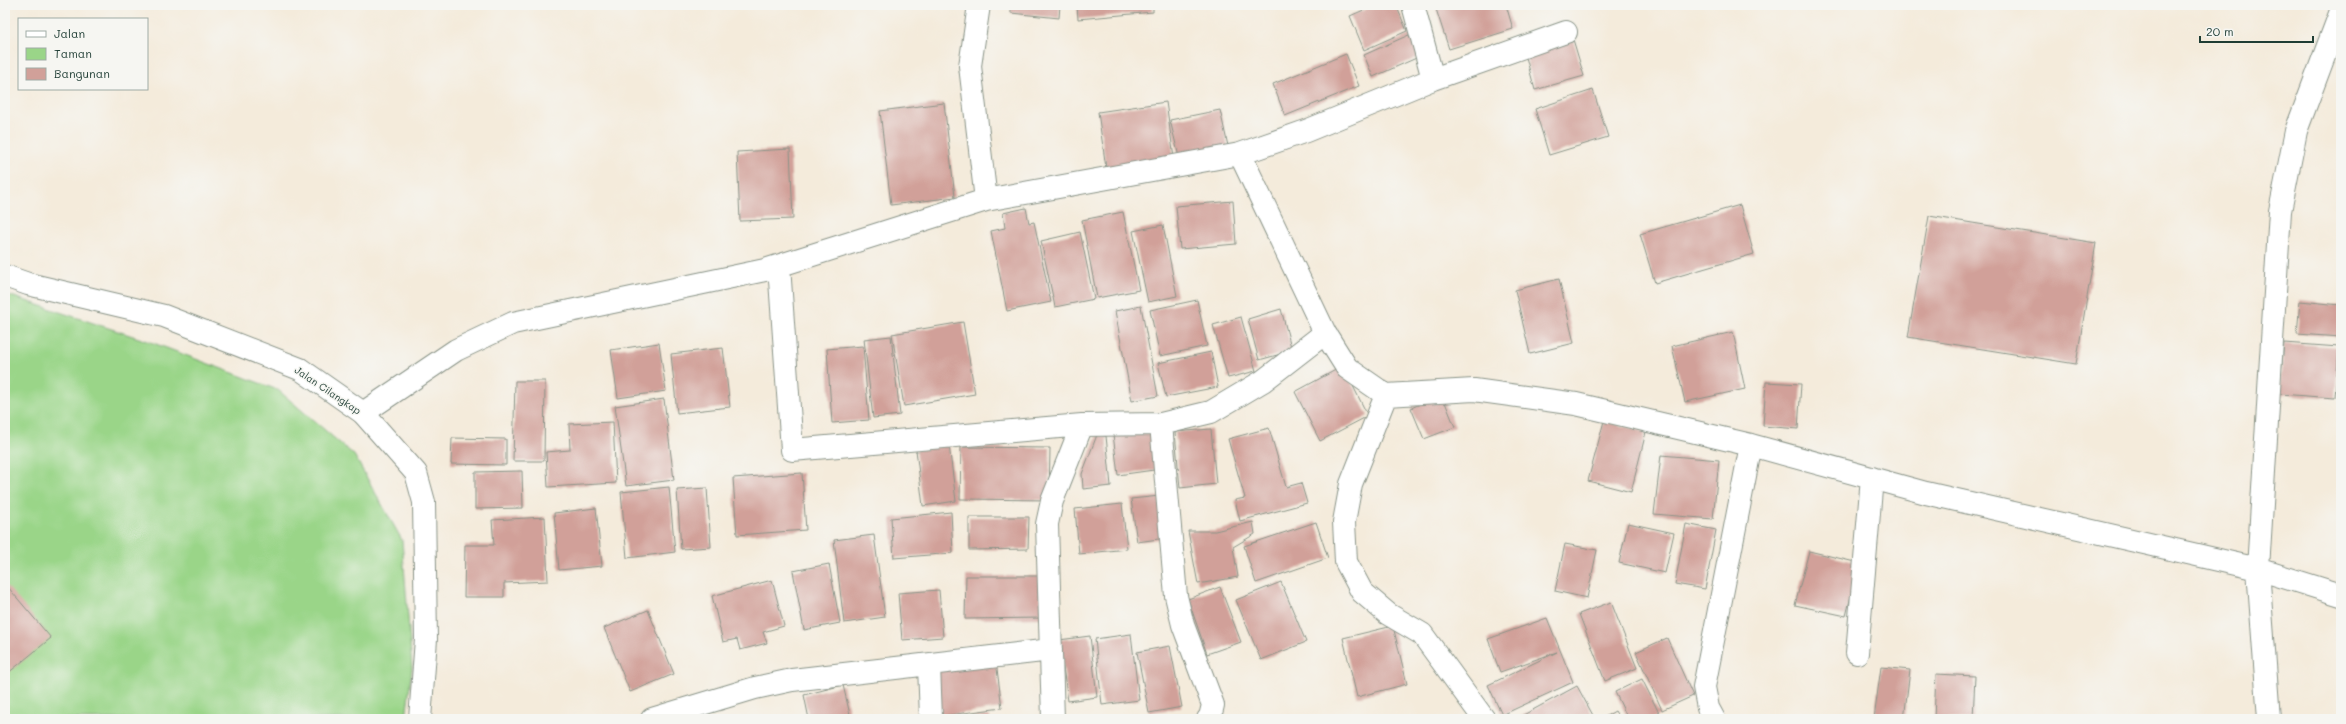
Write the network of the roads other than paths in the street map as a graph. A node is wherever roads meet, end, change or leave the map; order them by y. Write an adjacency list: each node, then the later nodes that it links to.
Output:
1 (979, 5): 7 (street)
2 (1413, 5): 5 (street)
3 (2341, 11): 17 (street)
4 (1566, 32): 5 (street)
5 (1433, 79): 6 (street)
6 (1240, 154): 7 (street); 10 (street)
7 (986, 200): 8 (street)
8 (779, 266): 12 (street); 14 (street)
9 (5, 276): 12 (street, Jalan Cilangkap)
10 (1325, 333): 11 (street); 13 (street)
11 (1386, 395): 15 (street); 27 (street)
12 (363, 413): 22 (street, Jalan Cilangkap)
13 (1161, 424): 14 (street); 26 (street)
14 (1082, 425): 19 (street)
15 (1751, 445): 16 (street); 28 (street)
16 (1872, 478): 17 (street); 20 (street)
17 (2258, 569): 18 (street); 29 (street)
18 (2341, 595)
19 (1051, 650): 21 (street); 25 (street)
20 (1857, 653)
21 (929, 665): 23 (street); 24 (street)
22 (420, 719)
23 (652, 719)
24 (931, 719)
25 (1053, 719)
26 (1208, 719)
27 (1484, 719)
28 (1714, 719)
29 (2269, 719)

